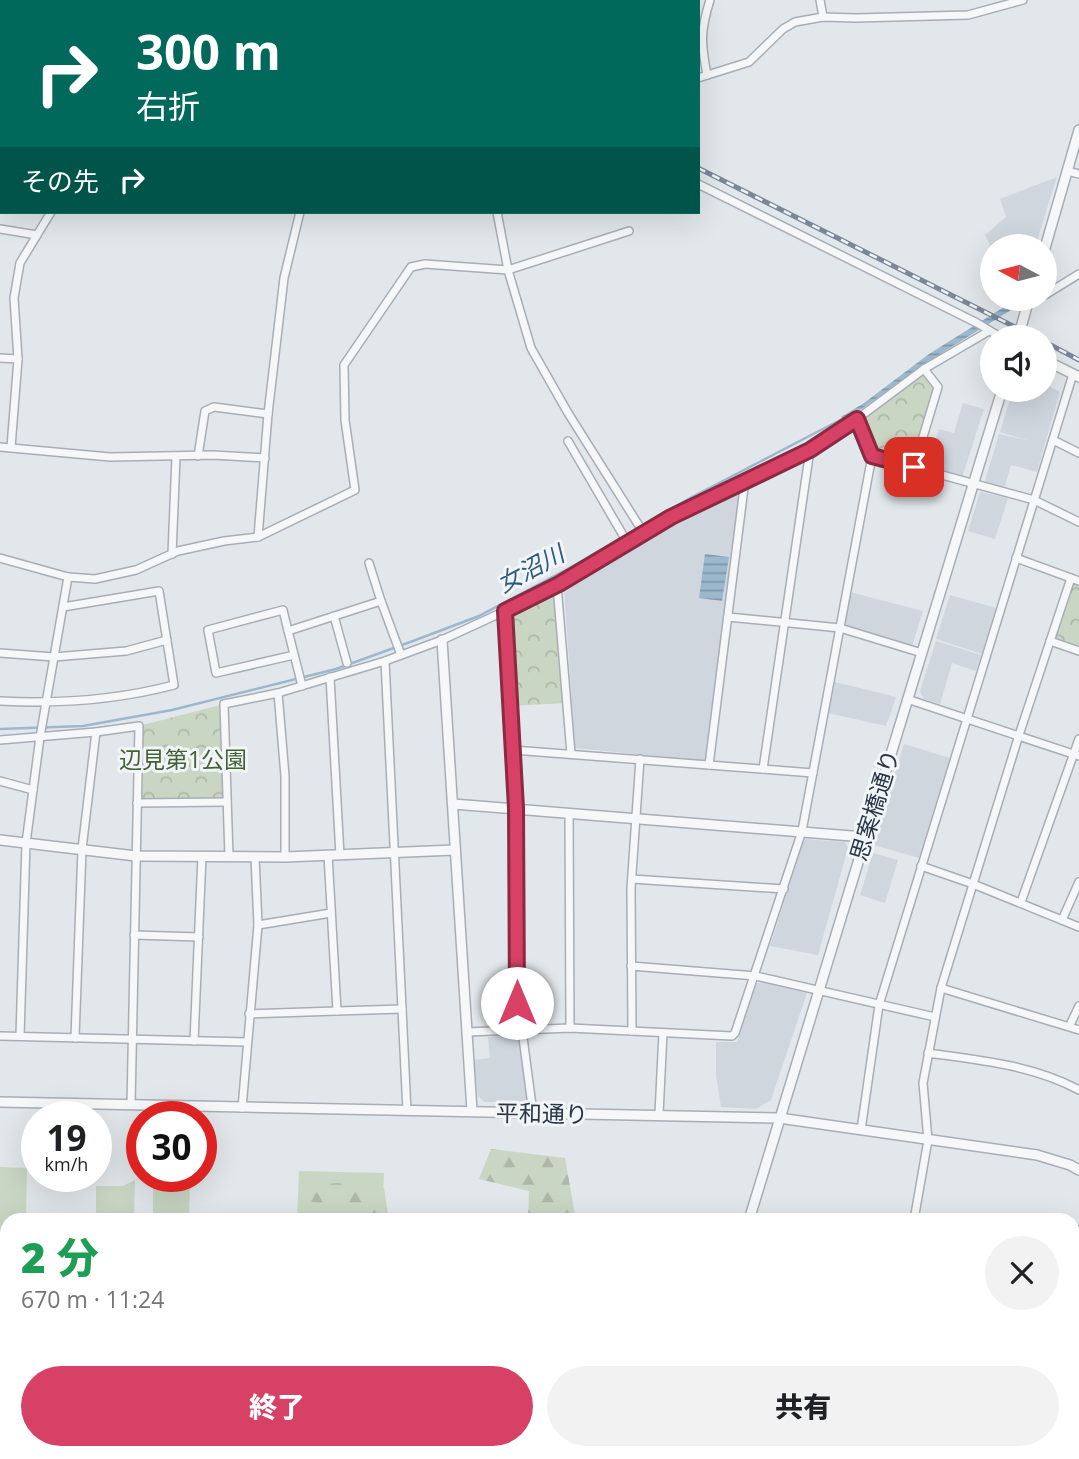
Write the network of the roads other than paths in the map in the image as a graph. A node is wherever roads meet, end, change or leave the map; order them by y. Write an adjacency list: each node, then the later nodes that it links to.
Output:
1 (710, 0): 5 (street)
2 (820, 0): 4 (street)
3 (1023, 0): 4 (street)
4 (822, 17): 5 (street)
5 (707, 75): 6 (street)
6 (700, 77)
7 (1079, 130): 8 (street)
8 (1067, 170): 9 (street); 16 (street)
9 (1079, 174)
10 (700, 185): 21 (street)
11 (50, 214): 17 (street)
12 (300, 214): 29 (street)
13 (497, 214): 18 (street)
14 (0, 229): 17 (street)
15 (629, 231): 18 (street)
16 (1049, 234)
17 (37, 235): 24 (street)
18 (508, 270): 42 (street); 49 (street)
19 (1079, 274): 20 (street)
20 (1057, 288)
21 (980, 325)
22 (980, 334): 26 (street)
23 (0, 358): 24 (street)
24 (18, 359): 34 (street)
25 (1057, 366): 27 (street)
26 (925, 369): 30 (street); 41 (street)
27 (1076, 375): 31 (street)
28 (998, 402): 45 (street, 思案橋通り)
29 (268, 414): 37 (street); 40 (street)
30 (857, 419): 35 (street); 38 (street)
31 (1052, 440): 36 (street); 46 (street)
32 (568, 441): 44 (street)
33 (0, 447): 34 (street)
34 (11, 447): 39 (street)
35 (810, 450): 43 (street); 63 (street)
36 (1079, 453)
37 (198, 456): 39 (street); 40 (street)
38 (872, 456): 41 (street); 64 (street)
39 (176, 457): 51 (street)
40 (265, 458): 49 (street)
41 (914, 467): 45 (street)
42 (606, 472): 44 (street); 48 (street)
43 (745, 480): 48 (street); 62 (street)
44 (591, 481): 50 (street)
45 (974, 483): 46 (street); 71 (street, 思案橋通り)
46 (1034, 500): 47 (street); 53 (street)
47 (1079, 522)
48 (643, 532): 50 (street)
49 (258, 537): 51 (street)
50 (627, 542): 57 (street)
51 (172, 554): 55 (street)
52 (0, 558): 55 (street)
53 (1016, 558): 56 (street); 83 (street)
54 (369, 563): 58 (street)
55 (68, 577): 59 (street)
56 (1075, 580): 68 (street)
57 (556, 585): 60 (street); 90 (street)
58 (381, 601): 61 (street); 73 (street)
59 (63, 607): 66 (street); 74 (street)
60 (505, 611): 67 (street); 89 (street)
61 (334, 616): 65 (street); 76 (street)
62 (728, 617): 63 (street); 93 (street)
63 (784, 623): 64 (street); 94 (street)
64 (840, 628): 71 (street); 95 (street)
65 (288, 631): 72 (street); 72 (street)
66 (167, 640): 74 (street); 82 (street)
67 (442, 640): 73 (street); 100 (street)
68 (1050, 641): 69 (street); 85 (street)
69 (1079, 651)
70 (0, 653): 74 (street)
71 (922, 653): 80 (street, 思案橋通り)
72 (294, 655): 78 (street)
73 (401, 655): 75 (street)
74 (54, 657): 82 (street)
75 (385, 661): 77 (street); 110 (street)
76 (347, 663)
77 (330, 677): 78 (street); 112 (street)
78 (302, 686): 79 (street)
79 (278, 693): 98 (street); 117 (street)
80 (907, 699): 83 (street); 105 (street, 思案橋通り)
81 (0, 701): 82 (street)
82 (46, 703): 86 (street)
83 (967, 718): 85 (street); 118 (street)
84 (96, 733): 86 (street); 99 (street); 108 (street)
85 (1019, 735): 91 (street); 121 (street)
86 (40, 737): 88 (street); 97 (street)
87 (1079, 739): 91 (street)
88 (0, 740)
89 (513, 750): 90 (street); 101 (street)
90 (571, 754): 92 (street)
91 (1076, 755): 123 (street)
92 (640, 759): 93 (street); 103 (street)
93 (709, 765): 94 (street)
94 (762, 769): 95 (street)
95 (813, 773): 104 (street)
96 (0, 781): 97 (street)
97 (33, 790): 107 (street)
98 (227, 802): 99 (street); 115 (street)
99 (137, 803): 113 (street)
100 (453, 804): 101 (street); 109 (street)
101 (516, 808): 102 (street); 142 (street)
102 (569, 813): 103 (street); 141 (street)
103 (636, 818): 104 (street); 119 (street)
104 (802, 831): 105 (street); 122 (street)
105 (864, 837): 133 (street, 思案橋通り)
106 (0, 840): 107 (street)
107 (26, 843): 108 (street); 148 (street)
108 (82, 849): 113 (street); 149 (street)
109 (455, 850): 110 (street); 145 (street)
110 (395, 853): 112 (street); 136 (street)
111 (328, 855): 112 (street); 117 (street); 124 (street)
112 (340, 855)
113 (136, 856): 114 (street); 128 (street)
114 (202, 856): 115 (street); 129 (street)
115 (229, 857): 116 (street)
116 (255, 857): 117 (street); 126 (street)
117 (285, 857)
118 (921, 866): 121 (street); 134 (street)
119 (632, 879): 122 (street); 130 (street)
120 (1079, 882): 125 (street)
121 (973, 884): 123 (street); 132 (street)
122 (784, 889): 131 (street)
123 (1021, 902): 125 (street)
124 (331, 913): 126 (street); 137 (street)
125 (1062, 920): 127 (street)
126 (258, 925): 138 (street)
127 (1079, 927)
128 (134, 934): 129 (street); 150 (street)
129 (199, 937): 151 (street)
130 (632, 966): 131 (street); 144 (street)
131 (756, 976): 133 (street); 146 (street)
132 (941, 988): 139 (street); 140 (street)
133 (818, 990): 134 (street); 164 (street, 思案橋通り)
134 (879, 1005): 139 (street); 165 (street)
135 (1079, 1006): 140 (street)
136 (402, 1009): 137 (street); 160 (street)
137 (337, 1011): 138 (street)
138 (249, 1014): 152 (street)
139 (934, 1017): 153 (street)
140 (1070, 1025): 143 (street)
141 (570, 1028): 142 (street); 144 (street)
142 (519, 1030): 145 (street); 162 (street)
143 (1079, 1030)
144 (632, 1031): 146 (street)
145 (467, 1032): 161 (street)
146 (663, 1033): 163 (street)
147 (0, 1036): 148 (street)
148 (20, 1036): 149 (street)
149 (75, 1038): 150 (street)
150 (132, 1039): 151 (street); 155 (street)
151 (194, 1041): 152 (street)
152 (247, 1042): 159 (street)
153 (928, 1054): 154 (street); 166 (street)
154 (1079, 1090)
155 (131, 1101)
156 (0, 1102): 157 (street, 平和通り)
157 (126, 1105)
158 (217, 1107): 159 (street, 平和通り)
159 (242, 1108): 160 (street, 平和通り)
160 (407, 1111): 161 (street, 平和通り)
161 (472, 1111): 162 (street, 平和通り)
162 (533, 1113): 163 (street, 平和通り)
163 (659, 1114): 164 (street, 平和通り)
164 (779, 1118): 165 (street, 平和通り); 168 (street, 思案橋通り)
165 (861, 1130): 166 (street, 平和通り)
166 (928, 1140): 167 (street, 平和通り); 169 (street)
167 (1079, 1170)
168 (751, 1213)
169 (915, 1213)

